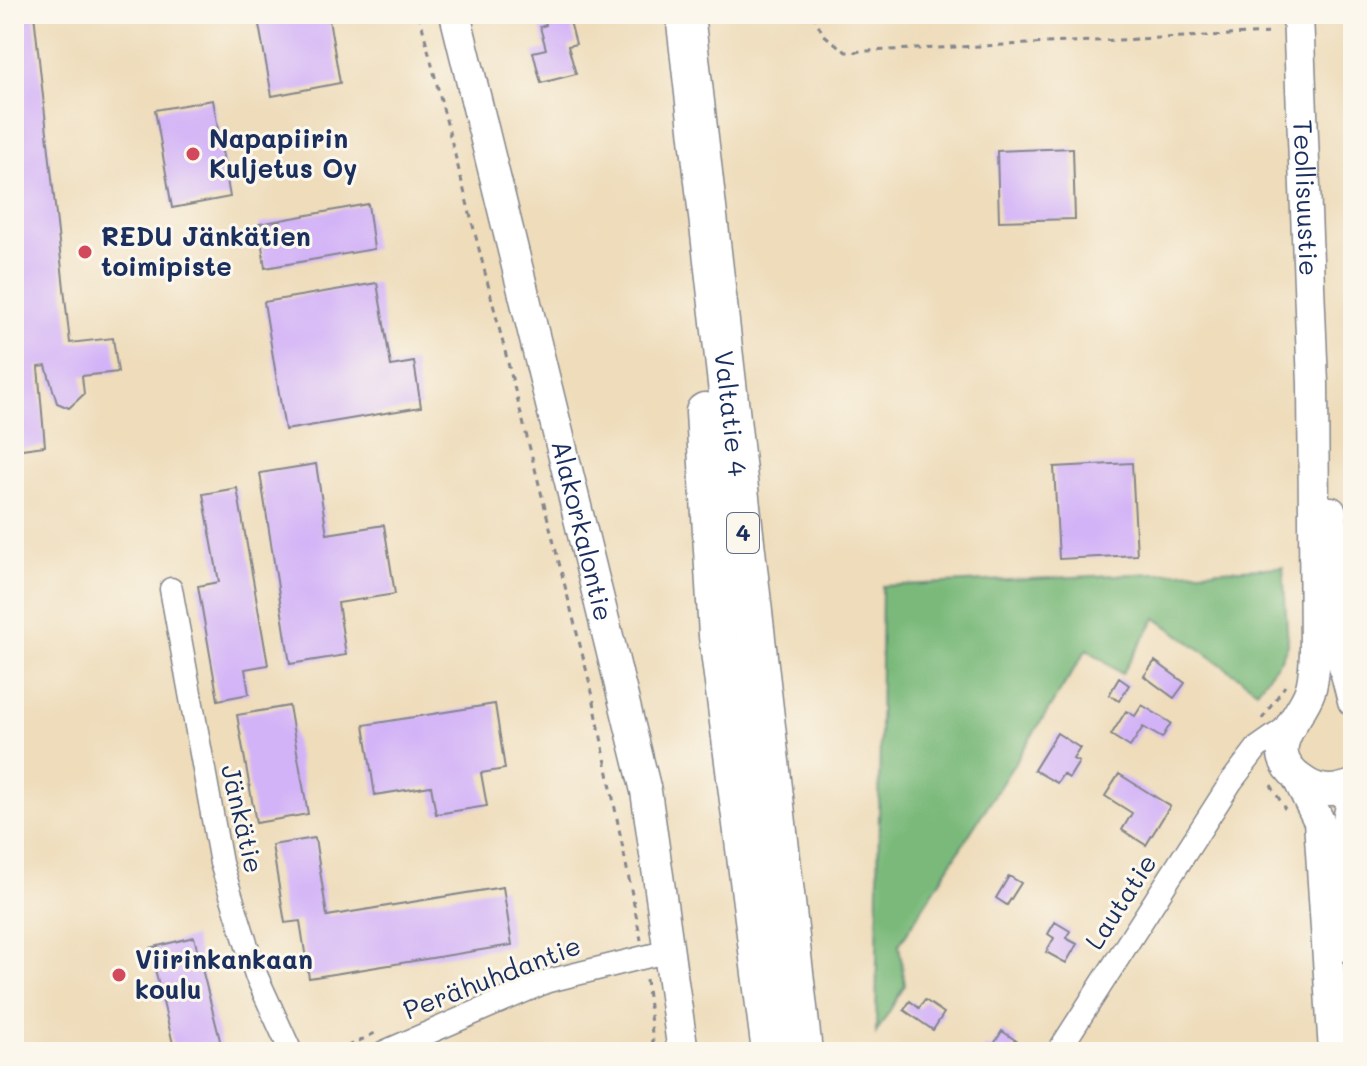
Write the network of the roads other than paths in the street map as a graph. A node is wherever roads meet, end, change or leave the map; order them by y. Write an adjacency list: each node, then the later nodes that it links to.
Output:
1 (455, 14): 12 (street, Alakorkalontie)
2 (684, 14): 17 (highway, Valtatie 4 / 4); 18 (highway, Valtatie 4 / 4)
3 (1288, 24): 4 (street, Teollisuustie)
4 (1313, 384): 6 (street, Teollisuustie); 7 (street, Teollisuustie)
5 (171, 589): 15 (street, Jänkätie)
6 (1353, 702): 7 (street)
7 (1293, 718): 8 (street); 9 (street, Lautatie)
8 (1292, 769): 9 (street); 10 (street); 20 (street)
9 (1231, 782): 19 (street, Lautatie)
10 (1353, 785)
11 (1353, 796): 13 (street)
12 (651, 948): 14 (street, Perähuhdantie); 16 (street, Alakorkalontie)
13 (1353, 949)
14 (386, 1051)
15 (291, 1052)
16 (683, 1052)
17 (771, 1052)
18 (803, 1052)
19 (1058, 1052)
20 (1334, 1052)

